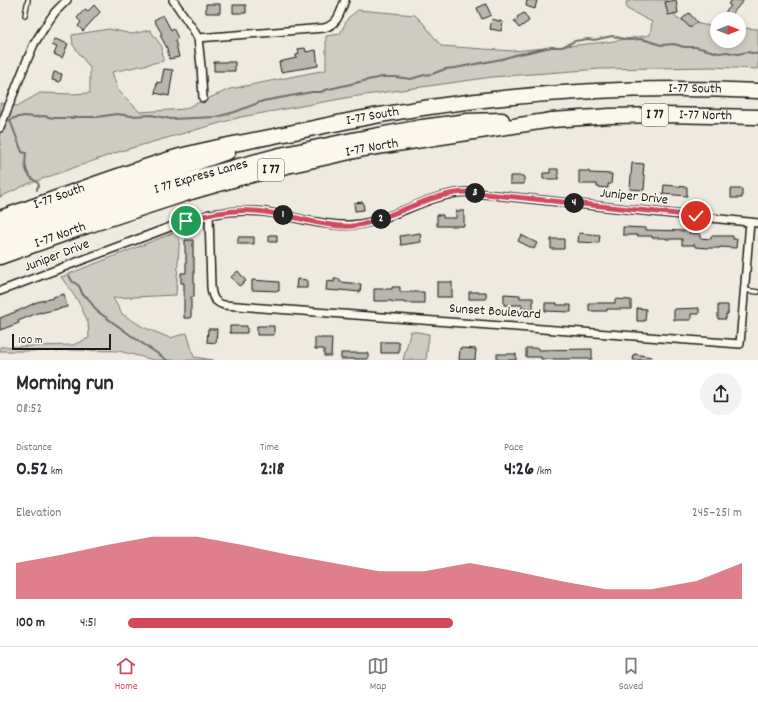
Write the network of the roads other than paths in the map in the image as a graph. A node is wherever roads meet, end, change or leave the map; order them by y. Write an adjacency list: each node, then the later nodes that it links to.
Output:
1 (28, 0): 5 (lane)
2 (67, 0): 11 (street)
3 (173, 0): 6 (street)
4 (345, 0): 6 (street)
5 (25, 15)
6 (198, 38): 8 (street)
7 (758, 91): 12 (highway, I-77 South / I 77)
8 (203, 98)
9 (758, 117): 10 (highway, I-77 North / I 77)
10 (552, 120): 18 (highway, I 77 Express Lanes / I 77); 19 (highway, I-77 North / I 77)
11 (0, 128)
12 (280, 135): 14 (highway, I-77 South / I 77); 17 (highway, I 77 Express Lanes / I 77)
13 (209, 214): 15 (street, Juniper Drive); 20 (street, Sunset Boulevard); 21 (street, Juniper Drive)
14 (0, 218)
15 (750, 222): 16 (street, Juniper Drive); 20 (street, Sunset Boulevard)
16 (758, 223)
17 (0, 232)
18 (0, 244)
19 (0, 257)
20 (745, 290): 22 (lane)
21 (0, 291)
22 (758, 292)

